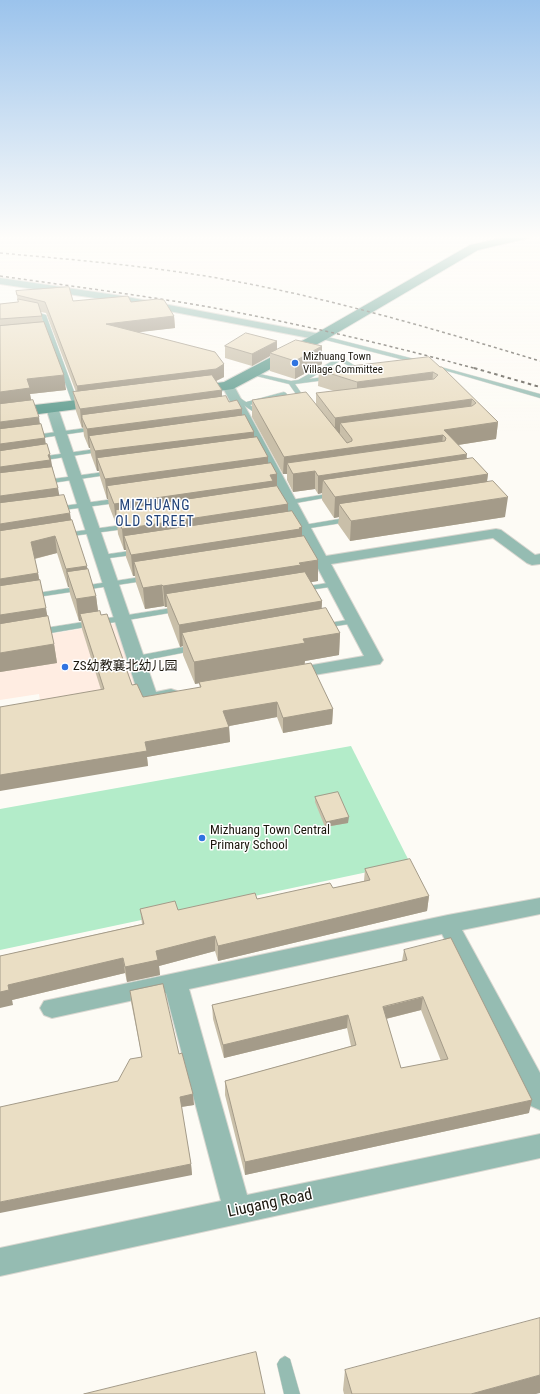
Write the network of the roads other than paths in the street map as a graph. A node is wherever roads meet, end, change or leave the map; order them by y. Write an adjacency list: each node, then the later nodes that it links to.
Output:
1 (133, 301): 6 (street)
2 (382, 301): 6 (main road)
3 (22, 310): 5 (lane)
4 (42, 333): 5 (lane)
5 (49, 333): 16 (lane)
6 (320, 337): 7 (main road); 14 (lane)
7 (251, 374): 11 (lane); 12 (main road)
8 (358, 375): 10 (lane)
9 (336, 378): 10 (lane)
10 (298, 382): 11 (lane)
11 (291, 383): 18 (lane)
12 (230, 391): 13 (main road); 20 (street)
13 (175, 393)
14 (540, 396)
15 (114, 400): 16 (main road)
16 (76, 405): 19 (main road)
17 (284, 407): 20 (lane)
18 (308, 407)
19 (52, 408): 22 (main road); 24 (street)
20 (240, 408): 21 (lane); 34 (street)
21 (271, 410)
22 (0, 414)
23 (100, 429): 24 (lane)
24 (60, 434): 25 (lane); 27 (street)
25 (30, 438)
26 (113, 449): 27 (lane)
27 (68, 455): 28 (lane); 30 (street)
28 (30, 460)
29 (122, 472): 30 (lane)
30 (75, 478): 31 (lane); 35 (street)
31 (38, 482)
32 (344, 494): 34 (lane)
33 (130, 498): 35 (lane)
34 (290, 502): 36 (lane); 40 (street)
35 (84, 504): 37 (lane); 42 (street)
36 (274, 504)
37 (46, 510)
38 (358, 518): 40 (lane)
39 (140, 524): 42 (lane)
40 (304, 527): 41 (lane); 45 (street)
41 (288, 529)
42 (93, 531): 43 (lane); 46 (street)
43 (54, 537)
44 (148, 550): 46 (lane)
45 (316, 555): 47 (street); 50 (street)
46 (102, 557): 49 (street)
47 (540, 559)
48 (156, 576): 49 (lane)
49 (110, 583): 52 (lane); 54 (street)
50 (334, 584): 51 (lane); 55 (street)
51 (295, 590)
52 (24, 597)
53 (185, 608): 54 (lane)
54 (122, 618): 57 (lane); 59 (street)
55 (353, 621): 56 (lane); 60 (street)
56 (314, 628)
57 (30, 633)
58 (206, 646): 59 (lane)
59 (136, 659): 61 (street)
60 (274, 677)
61 (188, 692)
62 (540, 906): 63 (street)
63 (448, 924): 64 (street); 66 (street)
64 (175, 982): 65 (street); 68 (street)
65 (52, 1008)
66 (540, 1098)
67 (540, 1146): 68 (street, Liugang Road)
68 (238, 1211): 69 (street, Liugang Road)
69 (0, 1262)
70 (286, 1364): 71 (lane)
71 (292, 1394)

